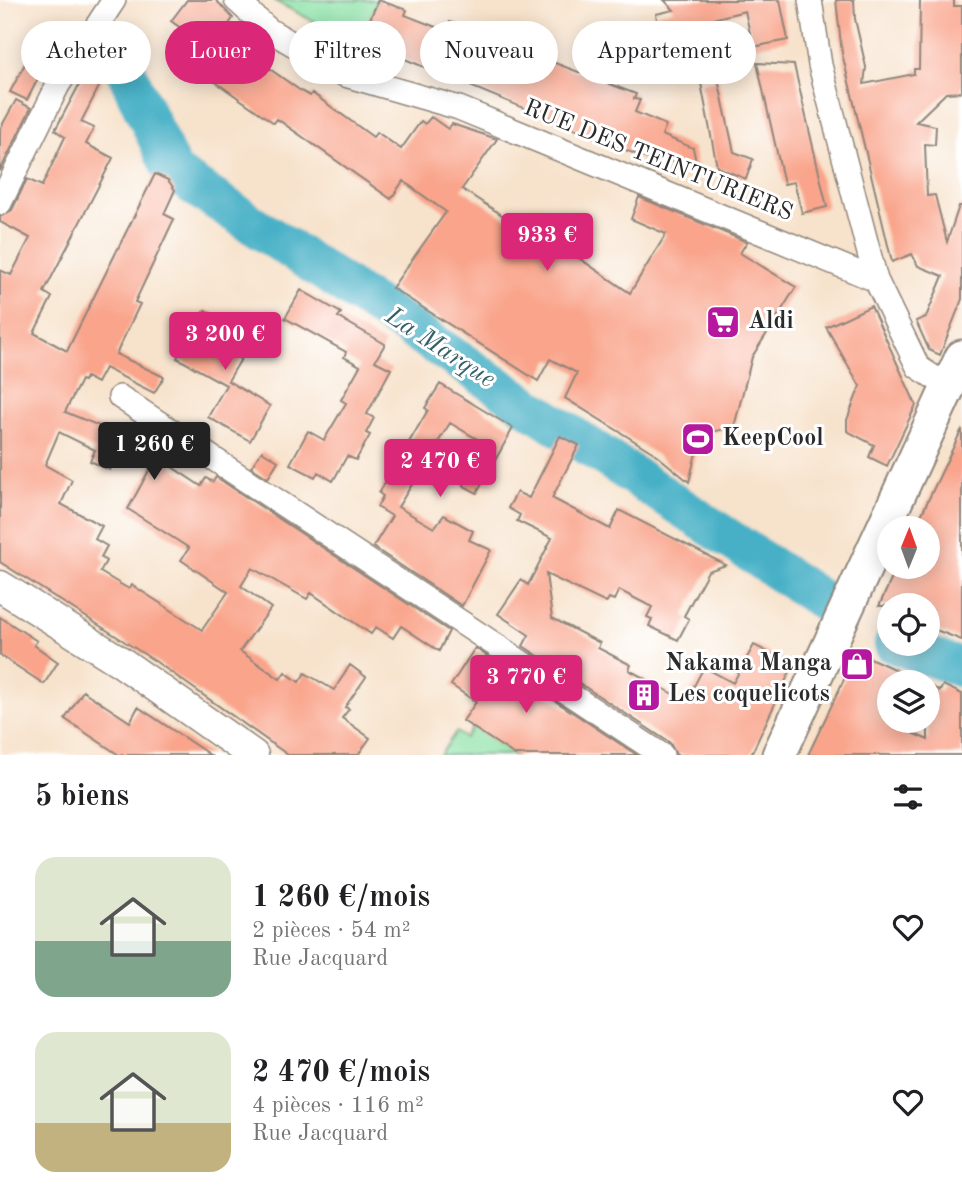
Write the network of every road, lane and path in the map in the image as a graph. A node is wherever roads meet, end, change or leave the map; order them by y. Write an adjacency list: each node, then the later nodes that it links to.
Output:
1 (114, 0): 4 (street)
2 (236, 0): 5 (street, RUE DES TEINTURIERS)
3 (810, 0): 5 (street)
4 (0, 203)
5 (876, 280): 7 (street)
6 (962, 357): 7 (main road)
7 (950, 388): 12 (main road)
8 (120, 397): 11 (street)
9 (0, 586): 10 (street)
10 (253, 755)
11 (662, 755)
12 (779, 755)

